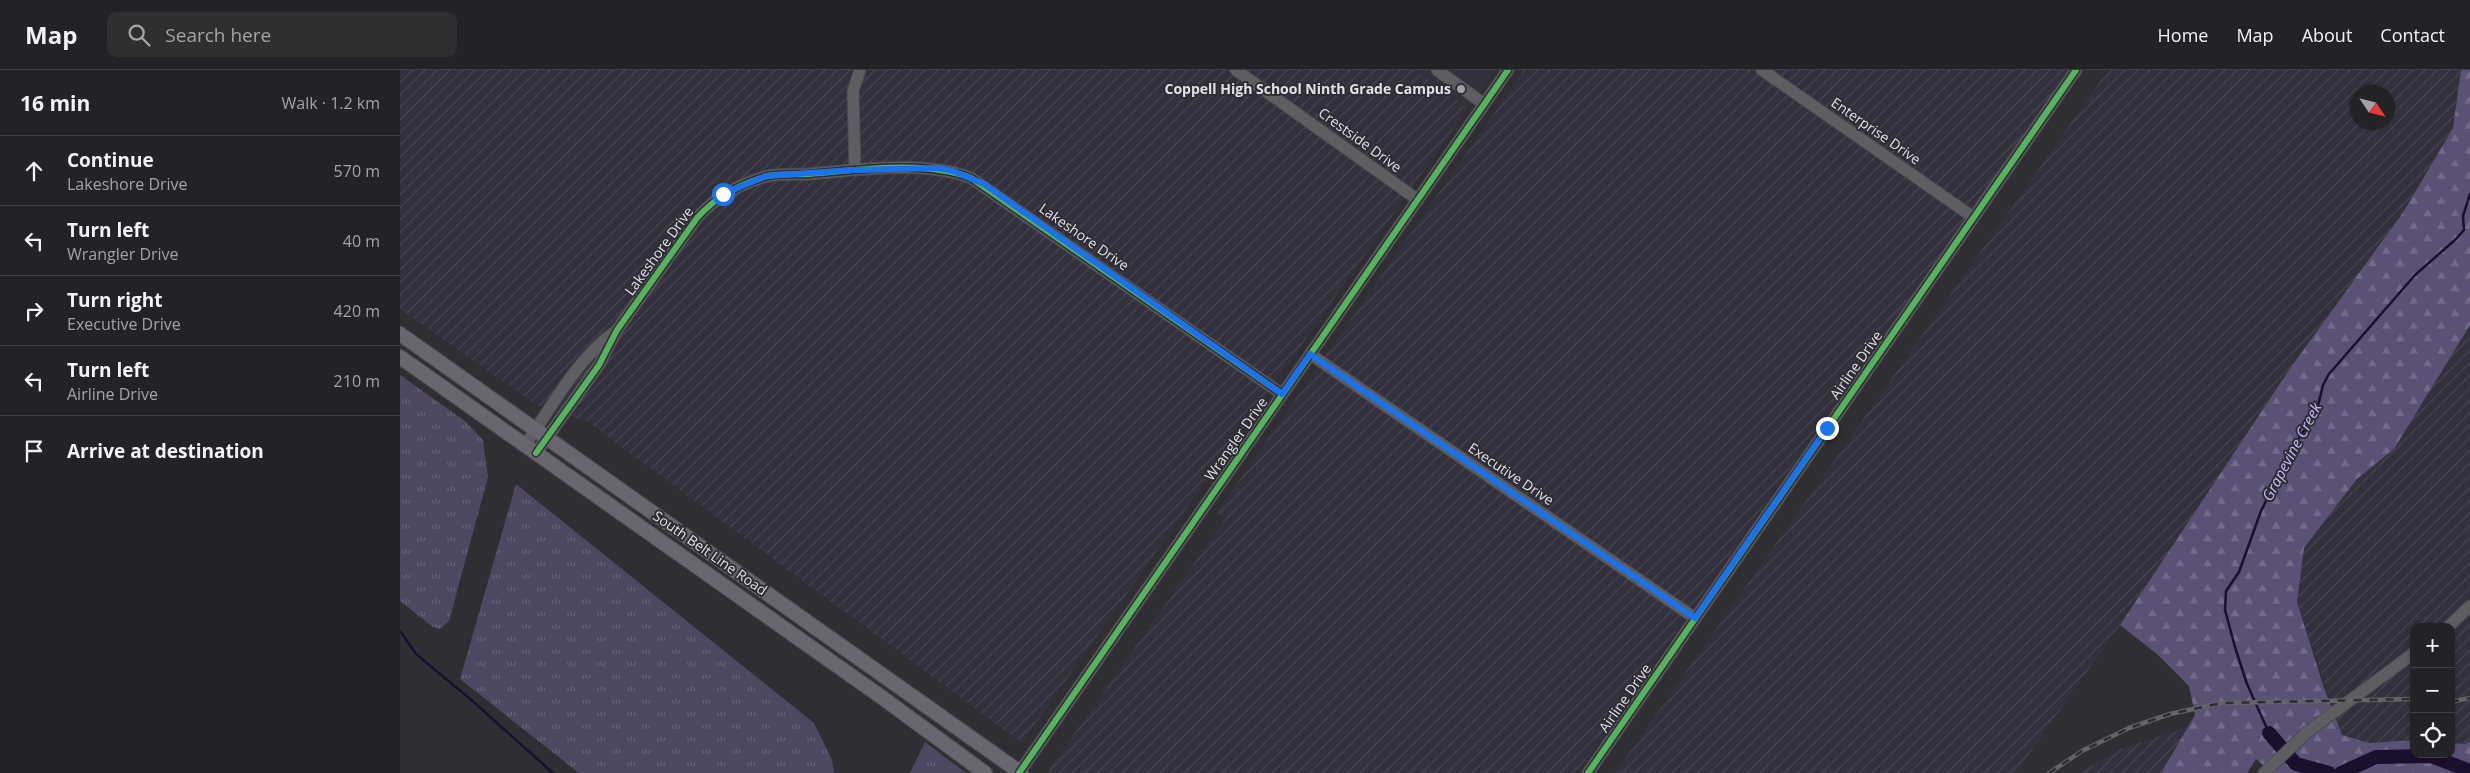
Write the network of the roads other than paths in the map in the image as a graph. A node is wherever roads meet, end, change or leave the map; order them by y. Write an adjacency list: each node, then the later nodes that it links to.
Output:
1 (860, 70): 8 (street)
2 (1236, 70): 9 (street, Crestside Drive)
3 (1437, 70): 7 (street)
4 (1508, 70): 7 (street, Wrangler Drive)
5 (1762, 70): 10 (street, Enterprise Drive)
6 (2076, 70): 10 (street, Airline Drive)
7 (1484, 104): 9 (street, Wrangler Drive)
8 (854, 170): 14 (street, Lakeshore Drive); 15 (street, Lakeshore Drive)
9 (1418, 200): 12 (street, Wrangler Drive)
10 (1974, 217): 20 (street, Airline Drive)
11 (400, 334): 15 (main road, South Belt Line Road)
12 (1310, 354): 14 (street, Wrangler Drive); 20 (street, Executive Drive)
13 (400, 357): 16 (main road, South Belt Line Road)
14 (1282, 394): 25 (street, Wrangler Drive)
15 (542, 433): 16 (street, Lakeshore Drive); 17 (main road, South Belt Line Road)
16 (530, 449): 18 (main road, South Belt Line Road)
17 (711, 554): 18 (main road); 25 (main road, South Belt Line Road)
18 (700, 569): 24 (main road, South Belt Line Road)
19 (2470, 606): 21 (street)
20 (1695, 618): 26 (street, Airline Drive)
21 (2452, 623)
22 (2410, 656): 23 (street)
23 (2267, 770)
24 (985, 773)
25 (1020, 773)
26 (1588, 773)

